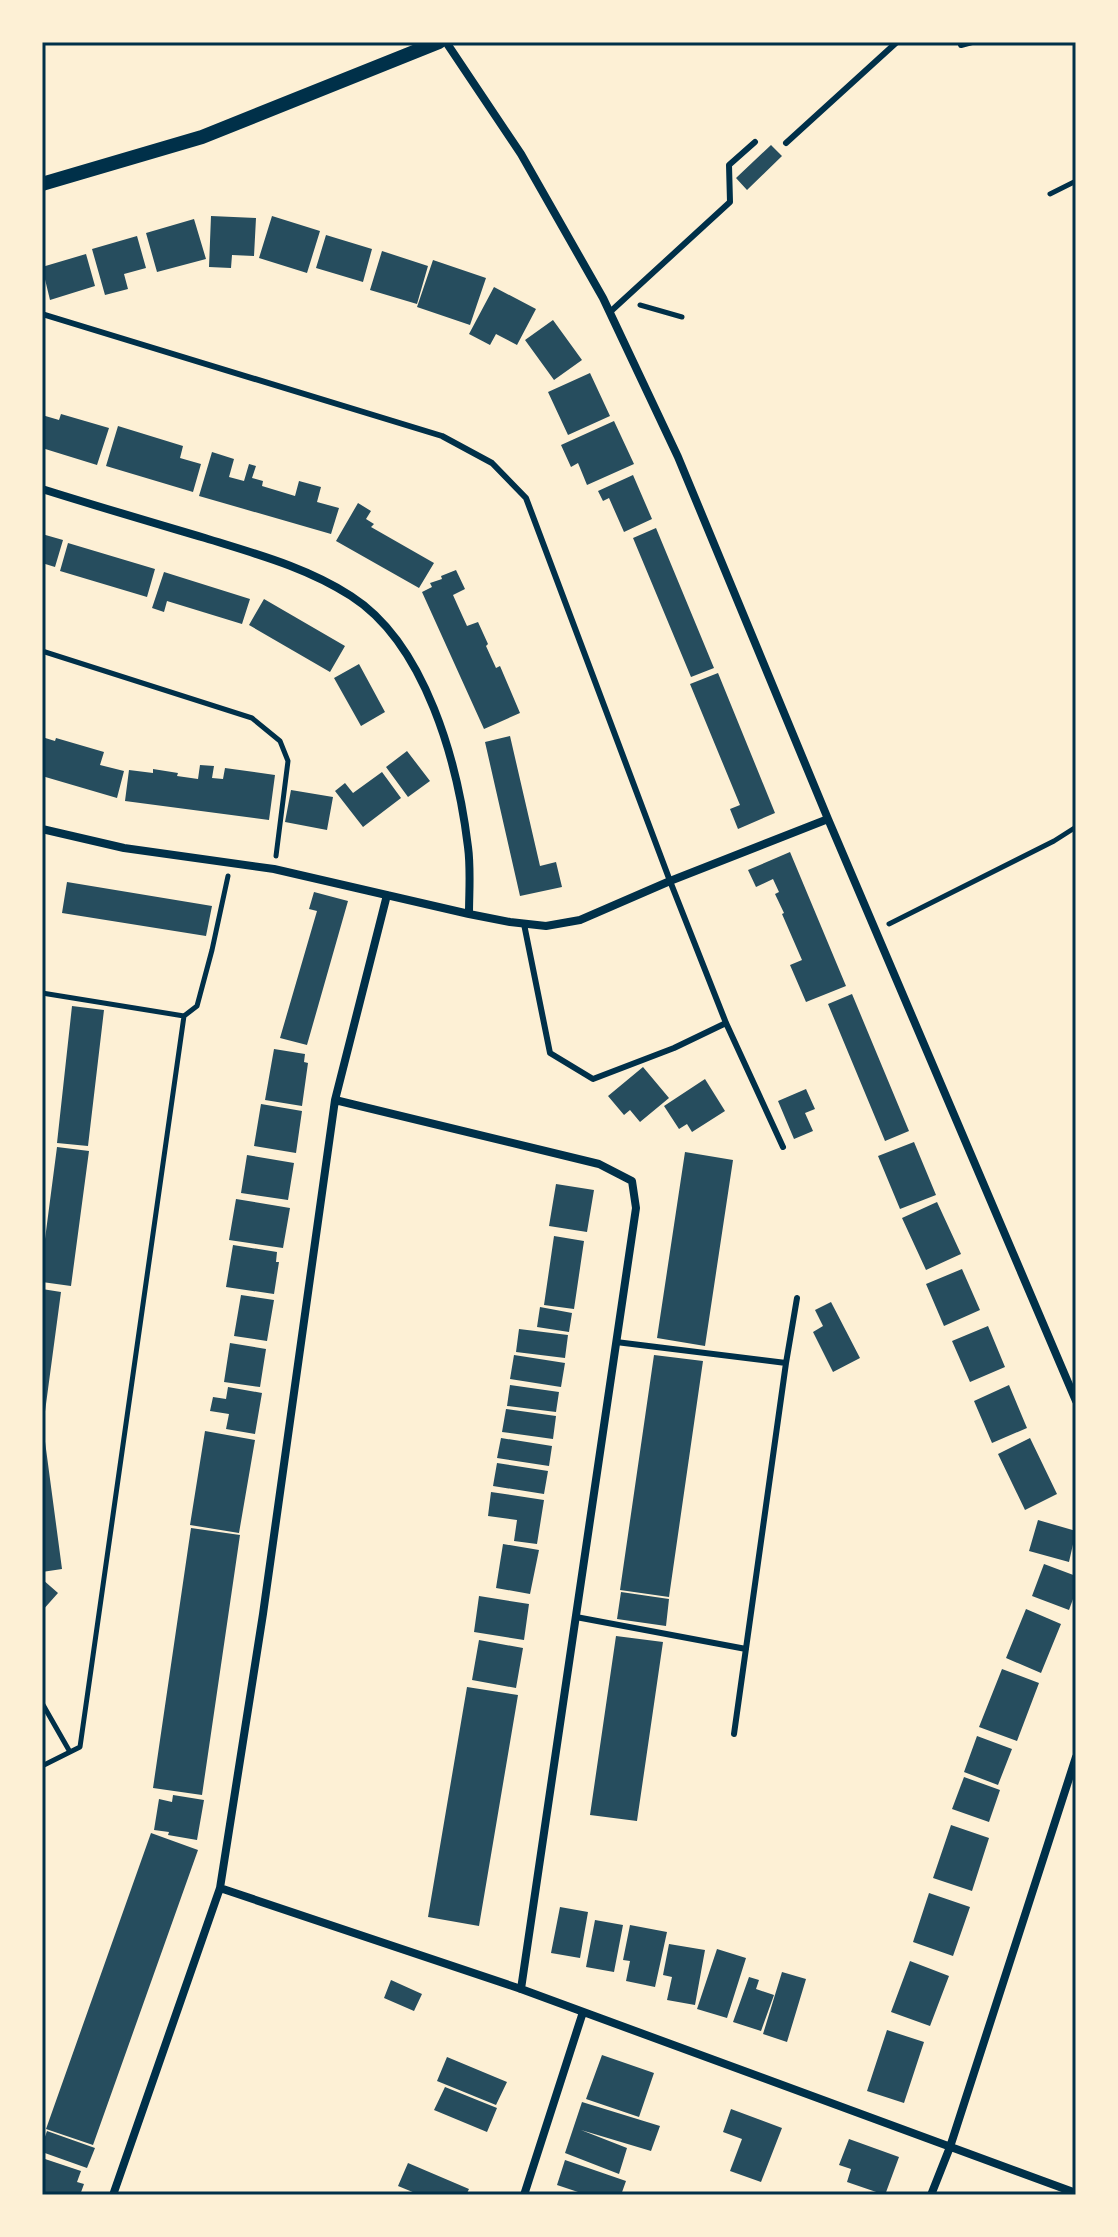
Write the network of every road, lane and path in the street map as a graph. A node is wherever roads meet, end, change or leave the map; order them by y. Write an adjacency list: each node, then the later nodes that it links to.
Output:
1 (439, 42): 9 (street)
2 (446, 42): 12 (street)
3 (897, 42): 7 (lane)
4 (972, 42): 5 (lane)
5 (961, 45)
6 (755, 142): 11 (lane)
7 (786, 143)
8 (1076, 181): 10 (path)
9 (42, 184)
10 (1050, 194)
11 (626, 298): 12 (lane); 14 (path)
12 (610, 312): 17 (street)
13 (42, 314): 22 (lane)
14 (682, 317)
15 (42, 489): 24 (street)
16 (42, 651): 21 (path)
17 (828, 819): 22 (street); 26 (street)
18 (1076, 827): 26 (path)
19 (42, 829): 20 (street)
20 (231, 862): 21 (street); 28 (path)
21 (274, 869): 23 (street)
22 (670, 881): 25 (street); 29 (lane)
23 (387, 895): 24 (street); 30 (street)
24 (469, 914): 25 (street)
25 (524, 924): 29 (lane)
26 (876, 931): 35 (street)
27 (42, 993): 28 (path)
28 (184, 1016): 40 (path)
29 (726, 1023): 31 (lane)
30 (335, 1100): 33 (street); 45 (street)
31 (783, 1147)
32 (797, 1298): 34 (lane)
33 (616, 1342): 34 (lane); 36 (street)
34 (786, 1363): 37 (lane)
35 (1076, 1401)
36 (576, 1617): 37 (lane); 46 (street)
37 (746, 1649): 39 (lane)
38 (42, 1703): 40 (path)
39 (734, 1734)
40 (70, 1752): 42 (path)
41 (1076, 1757): 43 (street)
42 (42, 1766)
43 (1064, 1796): 44 (street); 48 (street)
44 (1076, 1801)
45 (220, 1888): 46 (street); 50 (street)
46 (521, 1989): 47 (street)
47 (583, 2012): 48 (street); 51 (street)
48 (950, 2147): 49 (street); 52 (street)
49 (1076, 2193)
50 (113, 2195)
51 (524, 2195)
52 (931, 2195)

